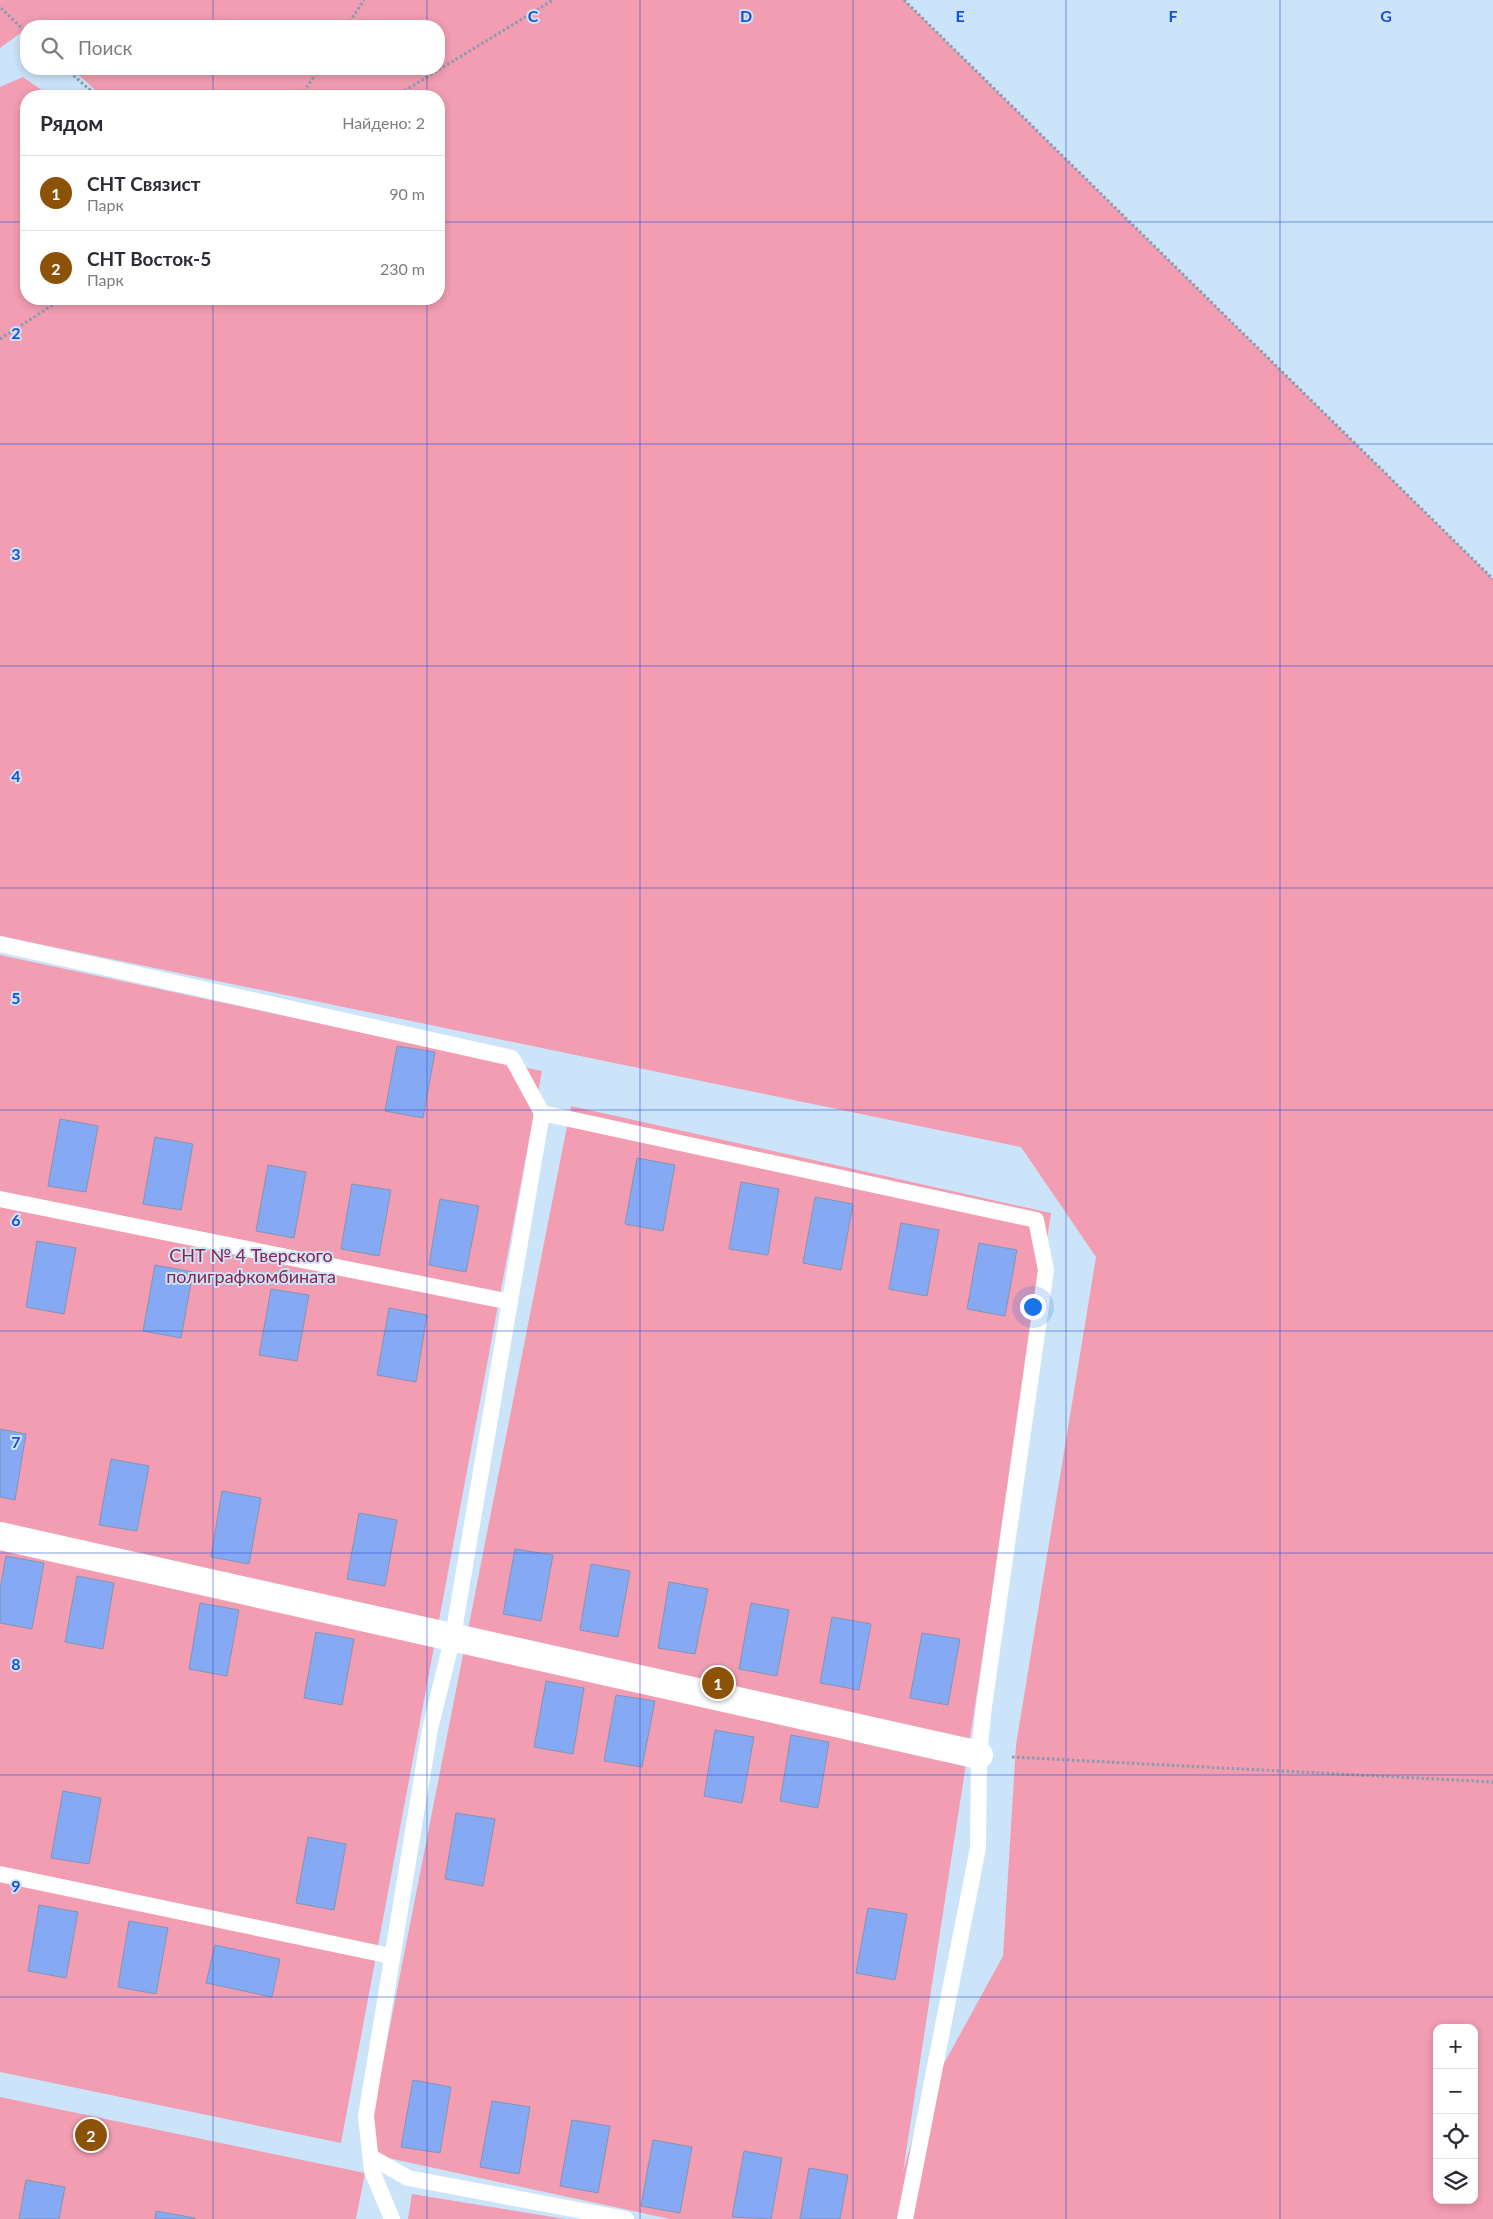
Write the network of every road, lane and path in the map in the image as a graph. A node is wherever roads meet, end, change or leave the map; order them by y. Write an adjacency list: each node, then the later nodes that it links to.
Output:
1 (364, 0): 5 (path)
2 (553, 0): 7 (path)
3 (904, 0): 16 (path)
4 (1, 8): 6 (path)
5 (351, 20)
6 (20, 26)
7 (445, 66)
8 (73, 75): 11 (path)
9 (315, 75): 12 (path)
10 (430, 75): 13 (path)
11 (90, 90)
12 (305, 90)
13 (406, 90)
14 (53, 305): 15 (path)
15 (0, 339)
16 (1493, 579)
17 (0, 944): 18 (lane)
18 (542, 1113): 20 (lane); 23 (lane)
19 (0, 1199): 20 (lane)
20 (510, 1302): 22 (lane)
21 (0, 1536): 22 (street)
22 (453, 1636): 23 (street); 26 (lane)
23 (979, 1756): 24 (path); 30 (lane)
24 (1493, 1782)
25 (0, 1874): 26 (lane)
26 (391, 1956): 27 (lane)
27 (371, 2157): 28 (lane); 29 (lane)
28 (392, 2219)
29 (626, 2219)
30 (905, 2219)

